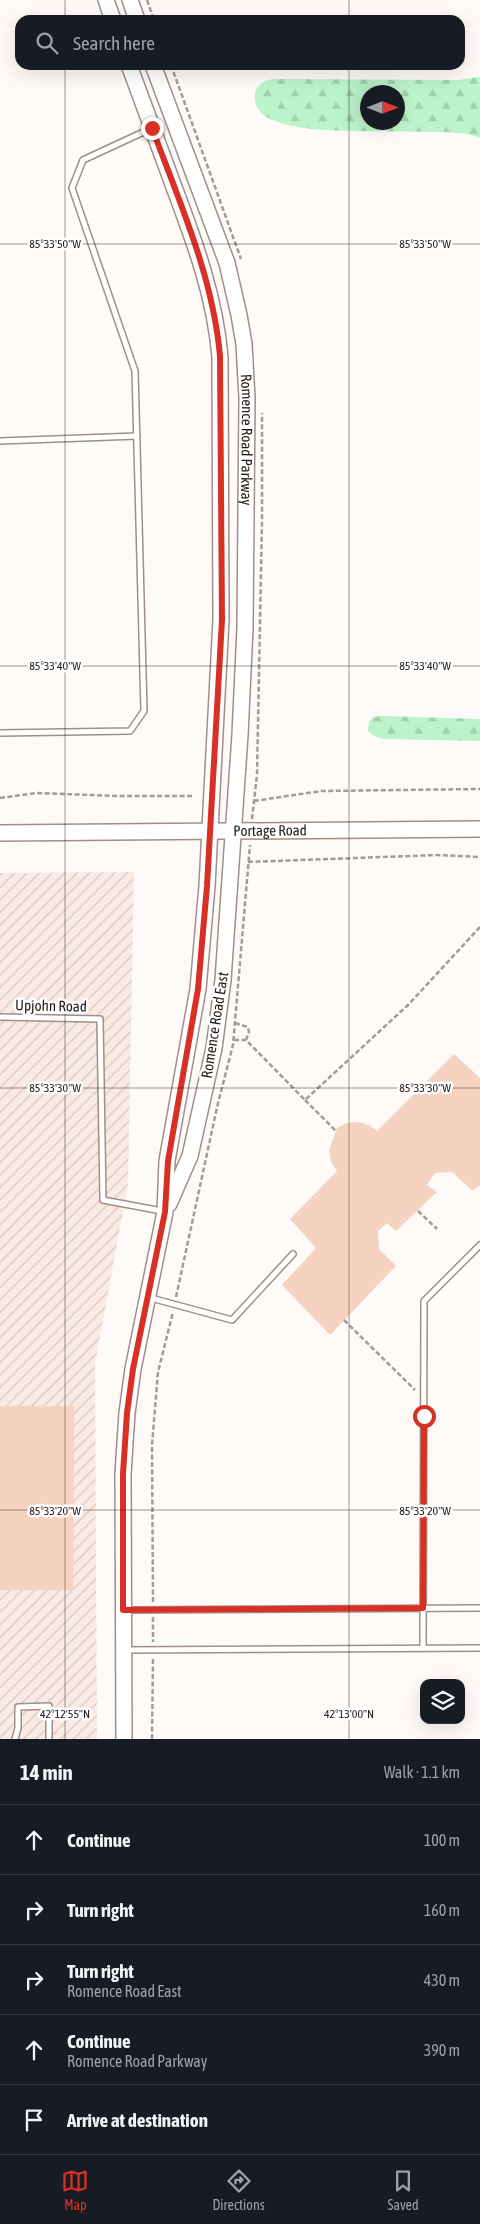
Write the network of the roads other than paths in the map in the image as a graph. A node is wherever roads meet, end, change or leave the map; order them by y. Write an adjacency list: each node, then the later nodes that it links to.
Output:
1 (106, 0): 3 (street)
2 (130, 0): 4 (street)
3 (111, 15)
4 (135, 15)
5 (132, 70): 8 (street, Romence Road Parkway)
6 (155, 70): 7 (street, Romence Road Parkway)
7 (173, 120): 8 (street); 13 (street, Romence Road Parkway)
8 (152, 128): 9 (lane); 14 (street, Romence Road Parkway)
9 (137, 436): 10 (lane); 11 (lane)
10 (0, 441)
11 (0, 733)
12 (480, 829): 13 (street, Portage Road)
13 (232, 830): 14 (street, Portage Road); 17 (street, Romence Road East)
14 (210, 831): 15 (street, Portage Road); 17 (street, Romence Road East)
15 (0, 833)
16 (0, 1017): 17 (lane, Upjohn Road)
17 (165, 1212): 20 (street, Romence Road East)
18 (480, 1244): 21 (lane)
19 (293, 1254): 20 (lane)
20 (148, 1297): 23 (street, Romence Road East)
21 (423, 1608): 22 (lane); 23 (lane); 24 (lane)
22 (480, 1608)
23 (123, 1610): 26 (street, Romence Road East)
24 (423, 1648): 25 (lane); 26 (lane)
25 (480, 1648)
26 (124, 1650): 29 (street, Romence Road East)
27 (15, 1739): 28 (lane)
28 (49, 1739)
29 (124, 1739)

